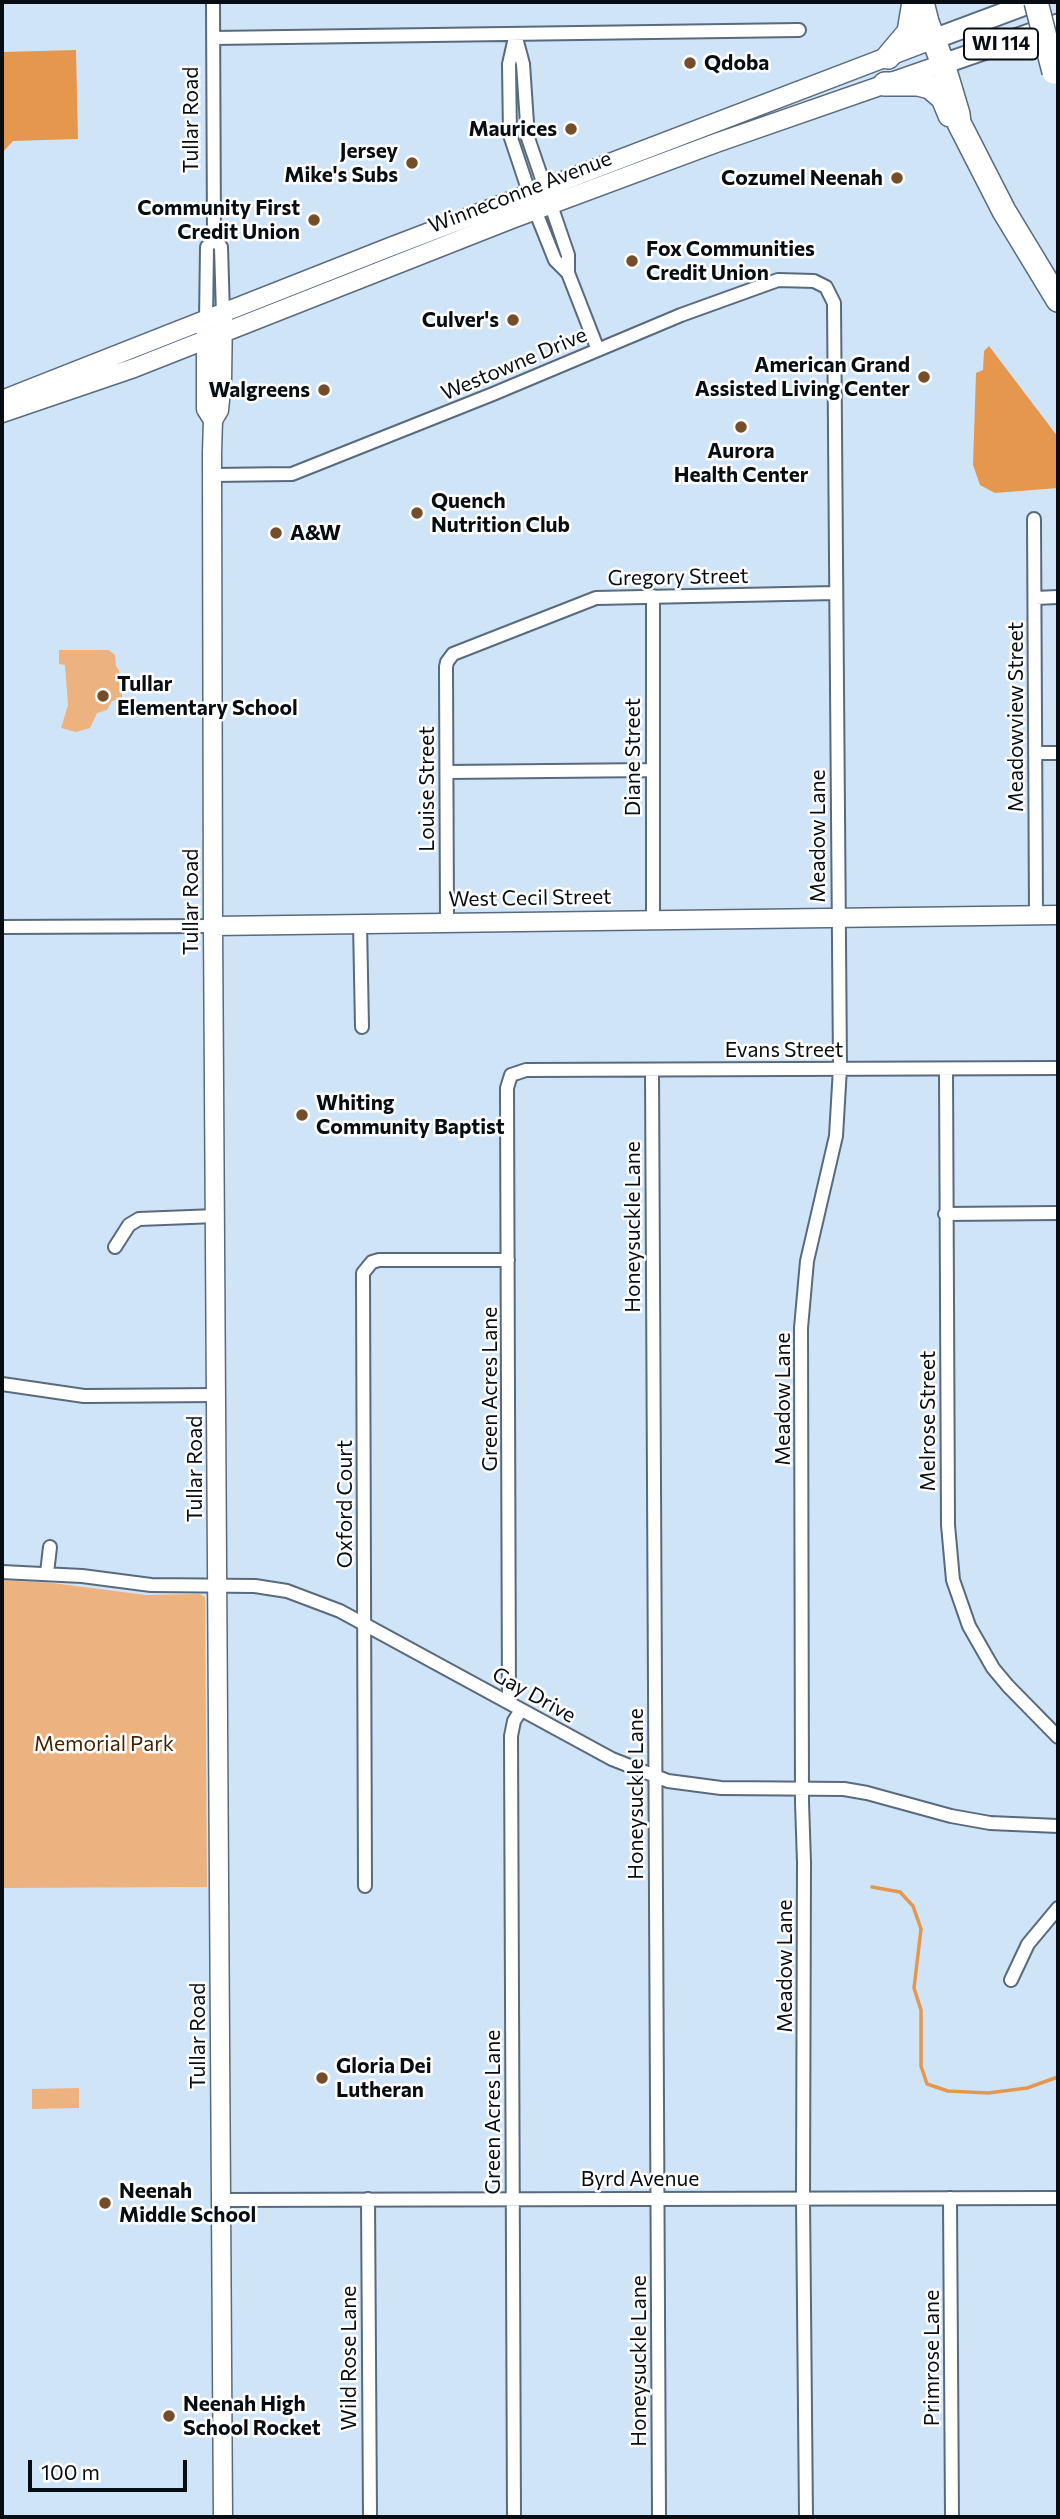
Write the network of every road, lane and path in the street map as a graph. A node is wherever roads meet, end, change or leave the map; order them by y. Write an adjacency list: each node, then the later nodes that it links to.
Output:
1 (213, 2): 8 (street, Tullar Road)
2 (914, 2): 10 (highway)
3 (922, 2): 9 (highway)
4 (1034, 2): 9 (main road, Winneconne Avenue / WI 114); 12 (highway, bridge)
5 (1058, 24): 11 (main road, Winneconne Avenue / WI 114)
6 (799, 30): 7 (street)
7 (515, 34): 8 (street); 15 (street)
8 (213, 38): 16 (street, Tullar Road)
9 (934, 38): 10 (main road, Winneconne Avenue); 11 (highway)
10 (888, 57): 15 (main road, Winneconne Avenue)
11 (943, 64): 13 (main road, Winneconne Avenue); 14 (highway)
12 (1056, 78)
13 (885, 84): 14 (highway); 15 (main road, Winneconne Avenue)
14 (959, 123): 18 (highway)
15 (540, 199): 19 (main road, Winneconne Avenue); 21 (main road, Winneconne Avenue); 23 (street)
16 (214, 239): 19 (street, Tullar Road); 20 (street, Tullar Road)
17 (826, 287): 23 (street, Westowne Drive); 29 (street, Meadow Lane)
18 (1058, 300)
19 (223, 314): 20 (main road, Winneconne Avenue); 21 (main road, Tullar Road)
20 (206, 321): 22 (main road, Tullar Road); 24 (main road, Winneconne Avenue)
21 (223, 332): 22 (main road, Winneconne Avenue); 26 (main road, Tullar Road)
22 (205, 340): 25 (main road, Winneconne Avenue); 26 (main road, Tullar Road)
23 (598, 350): 27 (street, Westowne Drive)
24 (2, 400)
25 (2, 413)
26 (213, 420): 27 (main road, Tullar Road)
27 (212, 475): 44 (main road, Tullar Road)
28 (1034, 519): 31 (street, Meadowview Street)
29 (835, 593): 30 (street, Gregory Street); 40 (street, Meadow Lane)
30 (653, 596): 33 (street, Gregory Street); 36 (street, Diane Street)
31 (1035, 597): 32 (street); 34 (street, Meadowview Street)
32 (1058, 597)
33 (450, 657): 37 (street, Louise Street)
34 (1035, 753): 35 (street); 38 (street, Meadowview Street)
35 (1058, 753)
36 (652, 771): 37 (street); 41 (street, Diane Street)
37 (447, 772): 42 (street, Louise Street)
38 (1036, 915): 39 (main road, West Cecil Street); 40 (main road, West Cecil Street)
39 (1058, 915)
40 (837, 917): 41 (main road, West Cecil Street); 47 (street, Meadow Lane)
41 (653, 919): 42 (main road, West Cecil Street)
42 (447, 922): 43 (main road, West Cecil Street)
43 (360, 923): 44 (main road, West Cecil Street); 46 (street)
44 (213, 926): 45 (street, West Cecil Street); 54 (main road, Tullar Road)
45 (2, 928)
46 (362, 1027)
47 (840, 1068): 49 (street, Evans Street); 50 (street, Evans Street); 68 (street, Meadow Lane)
48 (1058, 1068): 49 (street, Evans Street)
49 (946, 1069): 52 (street, Melrose Street)
50 (652, 1070): 51 (street, Evans Street); 67 (street, Honeysuckle Lane)
51 (511, 1076): 56 (street, Green Acres Lane)
52 (946, 1213): 53 (street); 66 (street, Melrose Street)
53 (1058, 1213)
54 (216, 1216): 55 (street); 58 (main road, Tullar Road)
55 (115, 1247)
56 (508, 1260): 63 (street, Oxford Court); 64 (street, Green Acres Lane)
57 (2, 1384): 58 (street)
58 (217, 1395): 62 (main road, Tullar Road)
59 (50, 1547): 61 (street)
60 (2, 1572): 61 (street, Gay Drive)
61 (47, 1573): 62 (street, Gay Drive)
62 (218, 1586): 63 (street, Gay Drive); 79 (main road, Tullar Road)
63 (366, 1625): 64 (street, Gay Drive); 70 (street, Oxford Court)
64 (509, 1703): 65 (street, Gay Drive)
65 (522, 1710): 67 (street, Gay Drive); 74 (street, Green Acres Lane)
66 (1058, 1737)
67 (656, 1777): 68 (street, Gay Drive); 75 (street, Honeysuckle Lane)
68 (802, 1788): 69 (street, Gay Drive); 78 (street, Meadow Lane)
69 (1058, 1826)
70 (365, 1886)
71 (1058, 1908): 72 (street)
72 (1011, 1980)
73 (950, 2197): 76 (street, Byrd Avenue); 78 (street, Byrd Avenue); 85 (street, Primrose Lane)
74 (512, 2198): 75 (street, Byrd Avenue); 77 (street, Byrd Avenue); 82 (street, Green Acres Lane)
75 (657, 2198): 78 (street, Byrd Avenue); 83 (street, Honeysuckle Lane)
76 (1058, 2198)
77 (368, 2199): 79 (street, Byrd Avenue); 81 (street, Wild Rose Lane)
78 (803, 2199): 84 (street, Meadow Lane)
79 (222, 2200): 80 (main road, Tullar Road)
80 (223, 2517)
81 (370, 2517)
82 (514, 2517)
83 (659, 2517)
84 (806, 2517)
85 (952, 2517)

